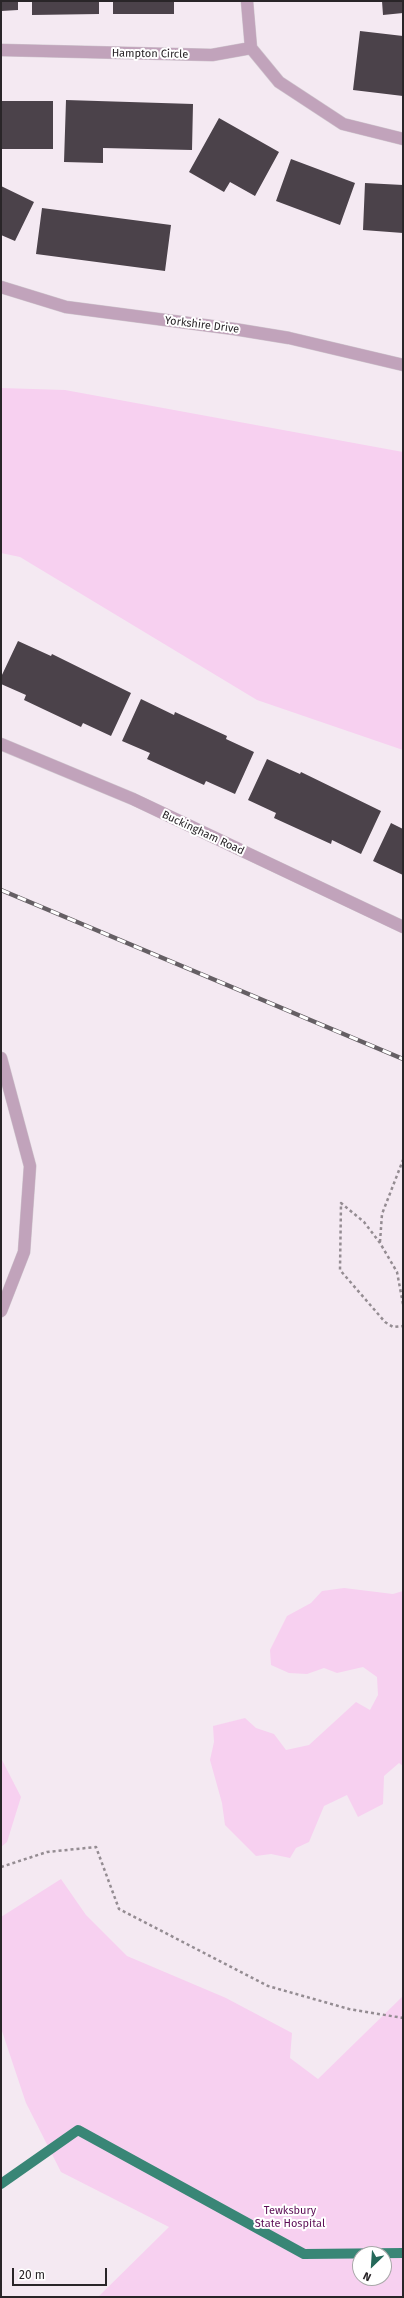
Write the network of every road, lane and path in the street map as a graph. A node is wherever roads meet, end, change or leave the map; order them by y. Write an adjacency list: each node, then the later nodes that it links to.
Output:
1 (247, 1): 2 (street)
2 (251, 48): 3 (street, Hampton Circle); 4 (street)
3 (1, 50)
4 (403, 139)
5 (1, 287): 6 (street, Yorkshire Drive)
6 (403, 365)
7 (1, 744): 8 (street, Buckingham Road)
8 (403, 927)
9 (1, 1058): 13 (street)
10 (403, 1160): 11 (path)
11 (380, 1243): 12 (path); 14 (path)
12 (403, 1304)
13 (1, 1312)
14 (403, 1326)
15 (1, 1867): 16 (path)
16 (403, 2018)

